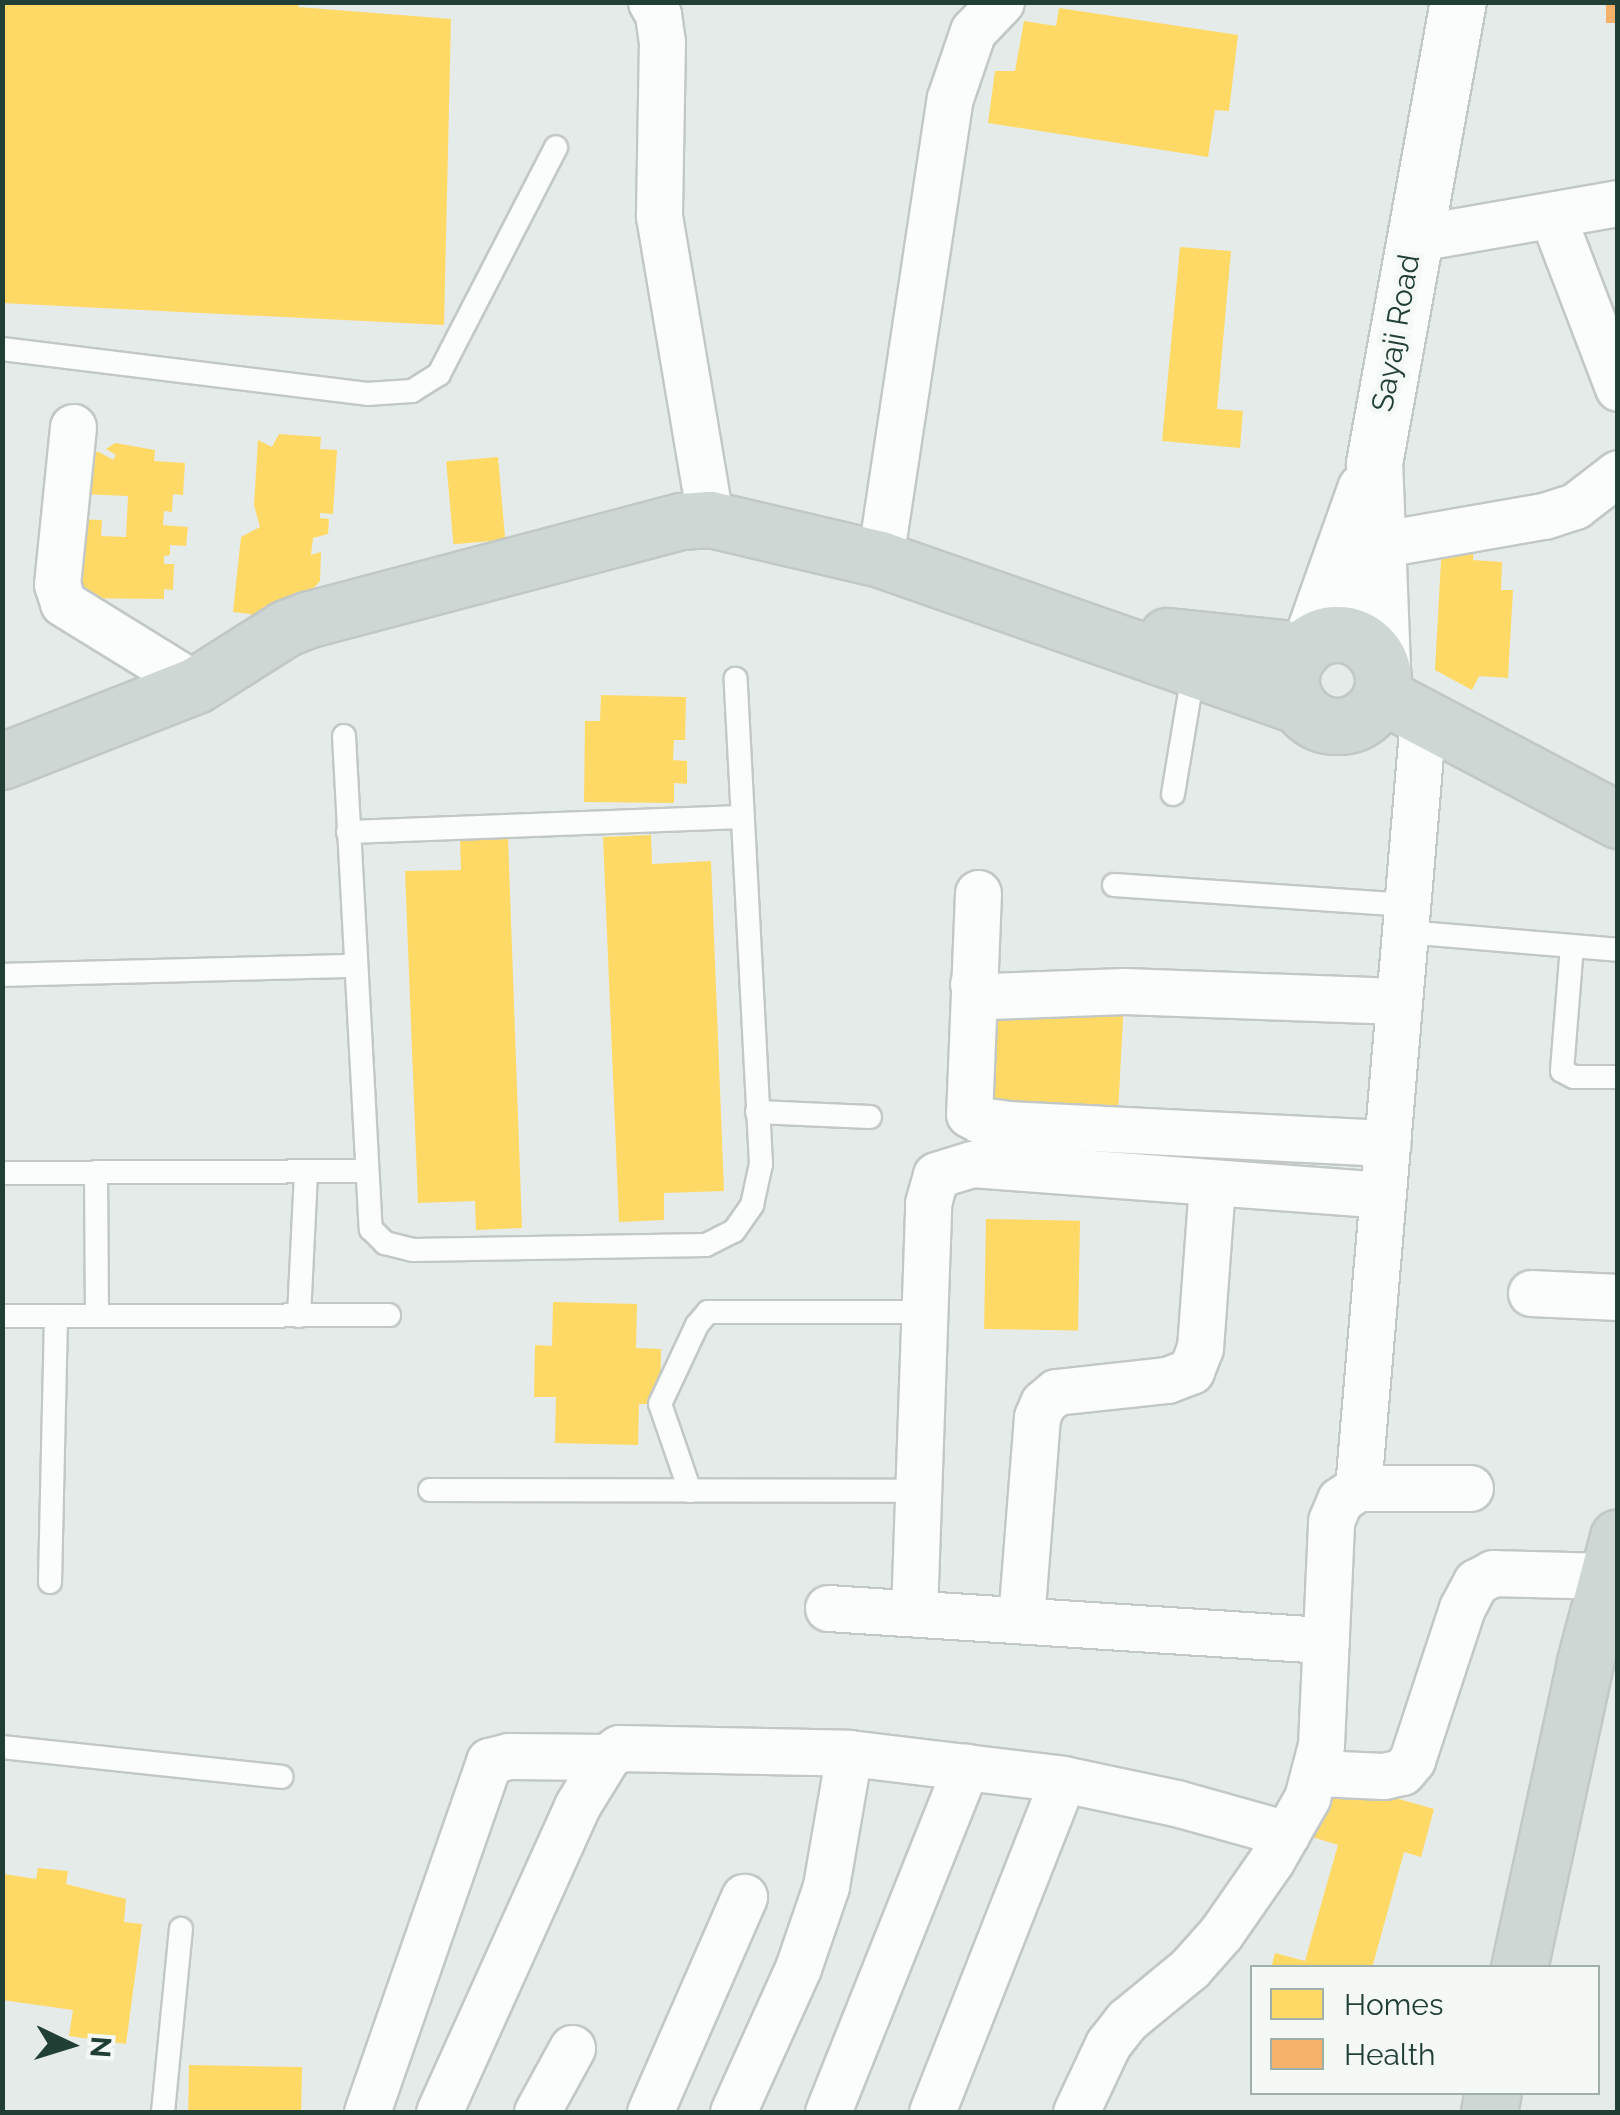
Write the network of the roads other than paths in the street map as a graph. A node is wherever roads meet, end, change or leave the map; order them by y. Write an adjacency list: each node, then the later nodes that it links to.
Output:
1 (1001, 2): 15 (street)
2 (1458, 2): 7 (main road, Sayaji Road)
3 (661, 6): 13 (street)
4 (556, 147): 8 (lane)
5 (1618, 203): 6 (street)
6 (1552, 214): 7 (street); 9 (street)
7 (1412, 240): 11 (main road, Sayaji Road)
8 (2, 349)
9 (1618, 388)
10 (72, 427): 20 (street)
11 (1374, 463): 14 (main road, Sayaji Road); 17 (main road)
12 (1611, 488): 14 (street)
13 (710, 519): 15 (main road); 20 (main road)
14 (1377, 545): 21 (main road, Sayaji Road)
15 (880, 559): 16 (main road)
16 (1079, 628): 17 (main road); 18 (main road)
17 (1306, 646): 21 (main road); 22 (main road)
18 (1194, 668): 22 (main road); 25 (lane)
19 (736, 679): 26 (lane)
20 (196, 685): 24 (main road)
21 (1395, 694): 22 (main road); 27 (main road); 31 (street)
22 (1298, 705)
23 (344, 736): 28 (lane)
24 (2, 761)
25 (1173, 794)
26 (743, 817): 28 (lane); 39 (lane)
27 (1618, 820)
28 (348, 832): 34 (lane)
29 (1114, 885): 31 (lane)
30 (978, 893): 36 (street)
31 (1406, 918): 32 (lane); 37 (street)
32 (1572, 946): 33 (lane); 38 (lane)
33 (1618, 950)
34 (355, 966): 35 (lane); 44 (lane)
35 (2, 976)
36 (973, 984): 37 (street); 41 (street)
37 (1399, 1001): 41 (street)
38 (1618, 1077)
39 (758, 1112): 40 (lane); 44 (lane)
40 (870, 1117)
41 (1388, 1143): 47 (street)
42 (96, 1172): 43 (lane); 45 (lane); 54 (lane)
43 (306, 1172): 44 (lane); 55 (lane)
44 (368, 1172)
45 (2, 1173)
46 (1212, 1184): 47 (street); 50 (street); 65 (street)
47 (1383, 1195): 56 (street)
48 (1531, 1294): 49 (street)
49 (1618, 1297)
50 (924, 1312): 59 (lane); 60 (street)
51 (389, 1315): 55 (lane)
52 (2, 1316): 53 (lane)
53 (56, 1316): 54 (lane); 62 (lane)
54 (98, 1316): 55 (lane)
55 (299, 1316)
56 (1358, 1488): 57 (street); 66 (street)
57 (1470, 1488)
58 (430, 1490): 59 (lane)
59 (690, 1491): 60 (lane)
60 (919, 1491): 64 (street)
61 (1612, 1556): 71 (street); 77 (main road)
62 (50, 1582)
63 (828, 1608): 64 (street)
64 (914, 1613): 65 (street)
65 (1022, 1620): 66 (street)
66 (1326, 1640): 71 (street)
67 (2, 1746): 72 (lane)
68 (849, 1753): 69 (street); 70 (street); 85 (street)
69 (607, 1757): 79 (street); 82 (street)
70 (966, 1767): 73 (street); 86 (street)
71 (1316, 1772): 74 (street)
72 (281, 1777)
73 (1063, 1779): 74 (street); 87 (street)
74 (1287, 1834): 88 (street)
75 (744, 1897): 84 (street)
76 (180, 1929): 80 (lane)
77 (1521, 1965)
78 (572, 2048): 83 (street)
79 (369, 2108): 81 (street)
80 (163, 2112)
81 (420, 2112)
82 (438, 2112)
83 (537, 2112)
84 (650, 2112)
85 (733, 2112)
86 (828, 2112)
87 (932, 2112)
88 (1076, 2112)

